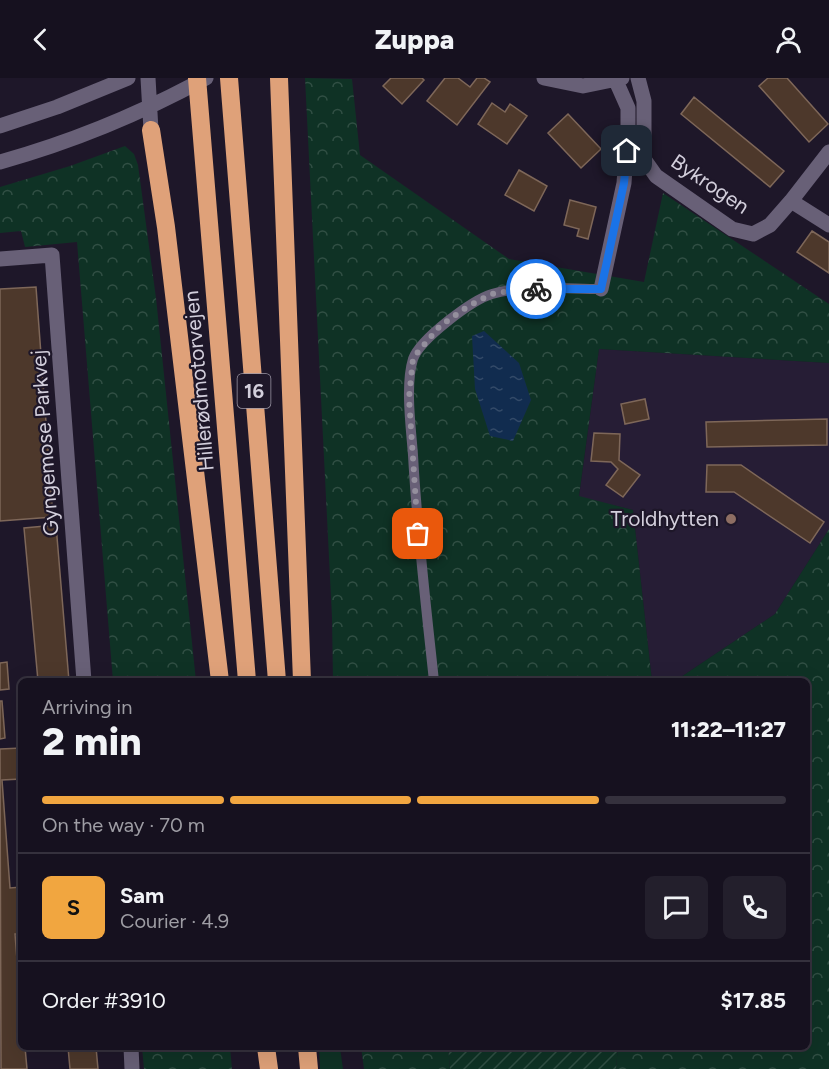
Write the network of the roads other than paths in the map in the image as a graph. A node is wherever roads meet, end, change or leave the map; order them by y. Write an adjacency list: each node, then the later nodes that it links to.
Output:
1 (128, 78): 11 (street)
2 (148, 78): 10 (street)
3 (197, 78): 21 (highway, Hillerødmotorvejen / 16)
4 (206, 78): 10 (street)
5 (229, 78): 22 (highway, 16)
6 (279, 78): 23 (highway)
7 (544, 78): 9 (street)
8 (638, 78): 15 (street, Bykrogen)
9 (619, 79): 18 (street)
10 (156, 104): 12 (street); 14 (street)
11 (0, 126)
12 (151, 130): 20 (highway)
13 (829, 152): 15 (street, Bykrogen)
14 (0, 162)
15 (791, 201): 16 (street)
16 (829, 225)
17 (0, 259): 19 (street, Gyngemose Parkvej)
18 (601, 289): 24 (lane)
19 (84, 678)
20 (220, 678)
21 (247, 678)
22 (278, 678)
23 (302, 678)
24 (434, 678)
25 (131, 1050): 29 (street)
26 (266, 1050): 30 (highway)
27 (276, 1050): 31 (highway)
28 (307, 1050): 32 (highway)
29 (132, 1069)
30 (269, 1069)
31 (278, 1069)
32 (309, 1069)

